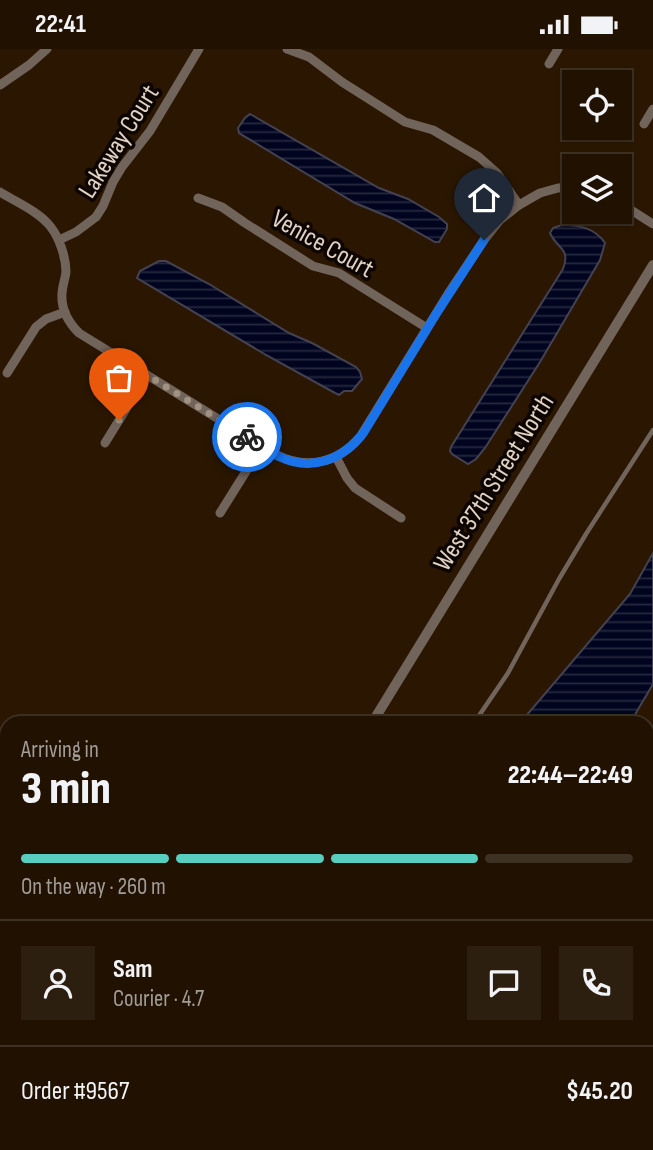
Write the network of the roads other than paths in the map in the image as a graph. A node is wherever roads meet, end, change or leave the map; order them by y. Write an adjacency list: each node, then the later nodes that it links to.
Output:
1 (47, 49): 6 (street)
2 (199, 49): 15 (street, Lakeway Court)
3 (287, 49): 12 (street)
4 (558, 49): 5 (street)
5 (549, 64)
6 (0, 85)
7 (653, 109): 8 (street)
8 (644, 124)
9 (562, 188): 12 (street)
10 (0, 192): 15 (street)
11 (198, 198): 18 (street, Venice Court)
12 (519, 205): 18 (street)
13 (632, 211): 14 (street)
14 (653, 224)
15 (59, 240): 17 (street)
16 (653, 265): 27 (street, West 37th Street North)
17 (65, 312): 19 (street); 20 (street)
18 (427, 328): 24 (street)
19 (6, 373)
20 (147, 375): 22 (street); 23 (street)
21 (653, 430): 28 (lane)
22 (105, 443)
23 (262, 446): 24 (street); 25 (street)
24 (336, 457): 26 (street)
25 (220, 513)
26 (401, 518)
27 (376, 716)
28 (479, 716)

